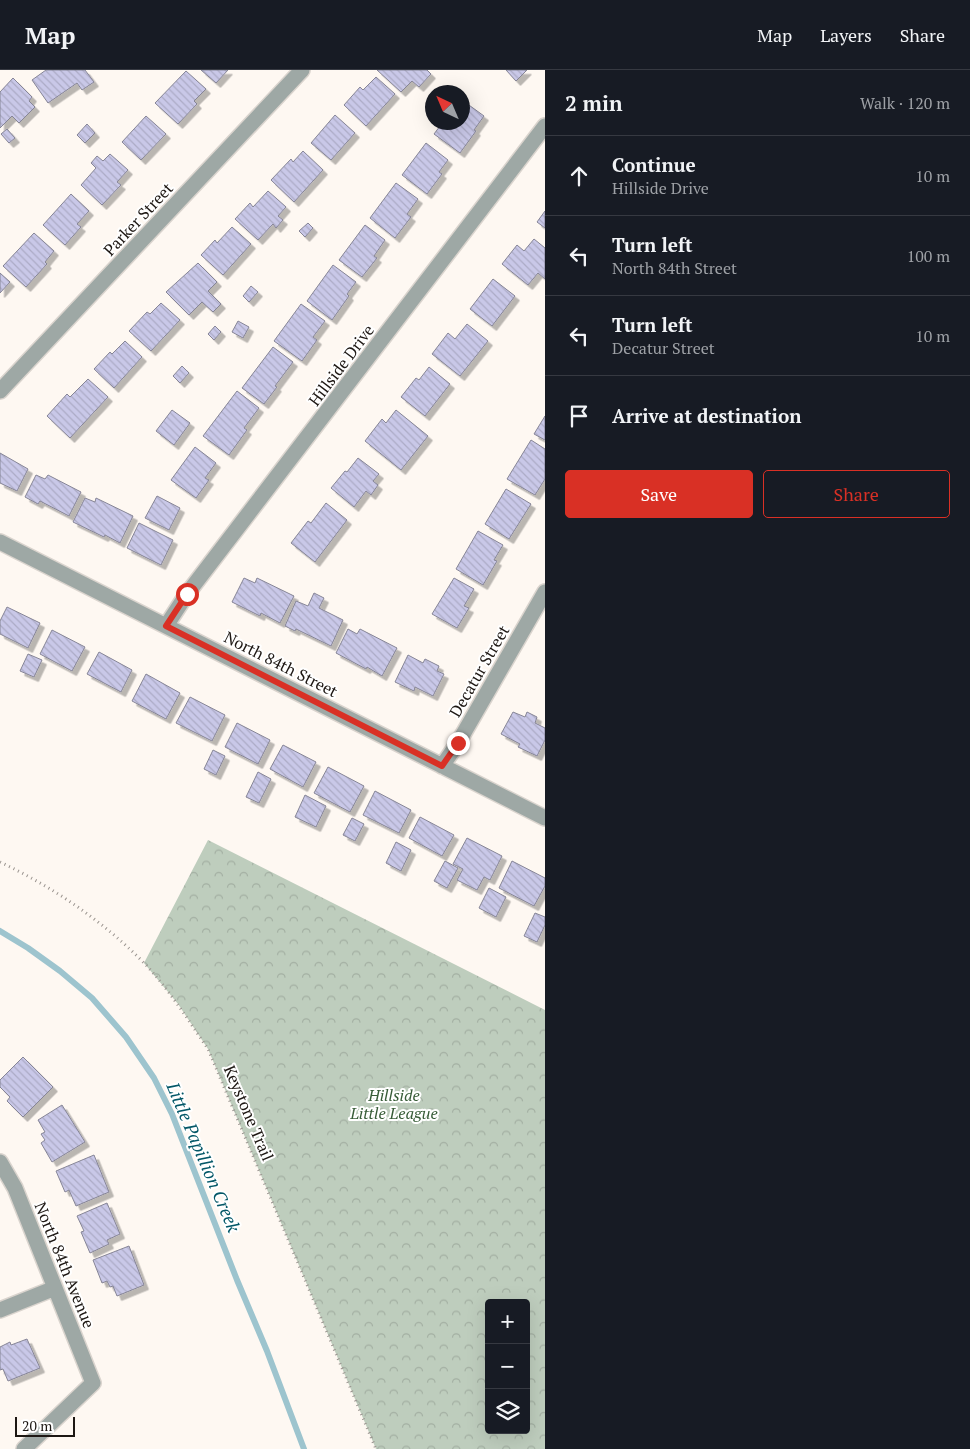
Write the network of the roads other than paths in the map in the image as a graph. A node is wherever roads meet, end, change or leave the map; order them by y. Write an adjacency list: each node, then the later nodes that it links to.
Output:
1 (302, 70): 3 (street, Parker Street)
2 (545, 126): 6 (street, Hillside Drive)
3 (0, 392)
4 (0, 542): 6 (street, North 84th Street)
5 (545, 592): 7 (street, Decatur Street)
6 (166, 626): 7 (street, North 84th Street)
7 (442, 766): 8 (street, North 84th Street)
8 (545, 818)
9 (0, 1162): 10 (street, North 84th Avenue)
10 (55, 1288): 11 (street); 12 (street, North 84th Avenue)
11 (0, 1310)
12 (24, 1449)

